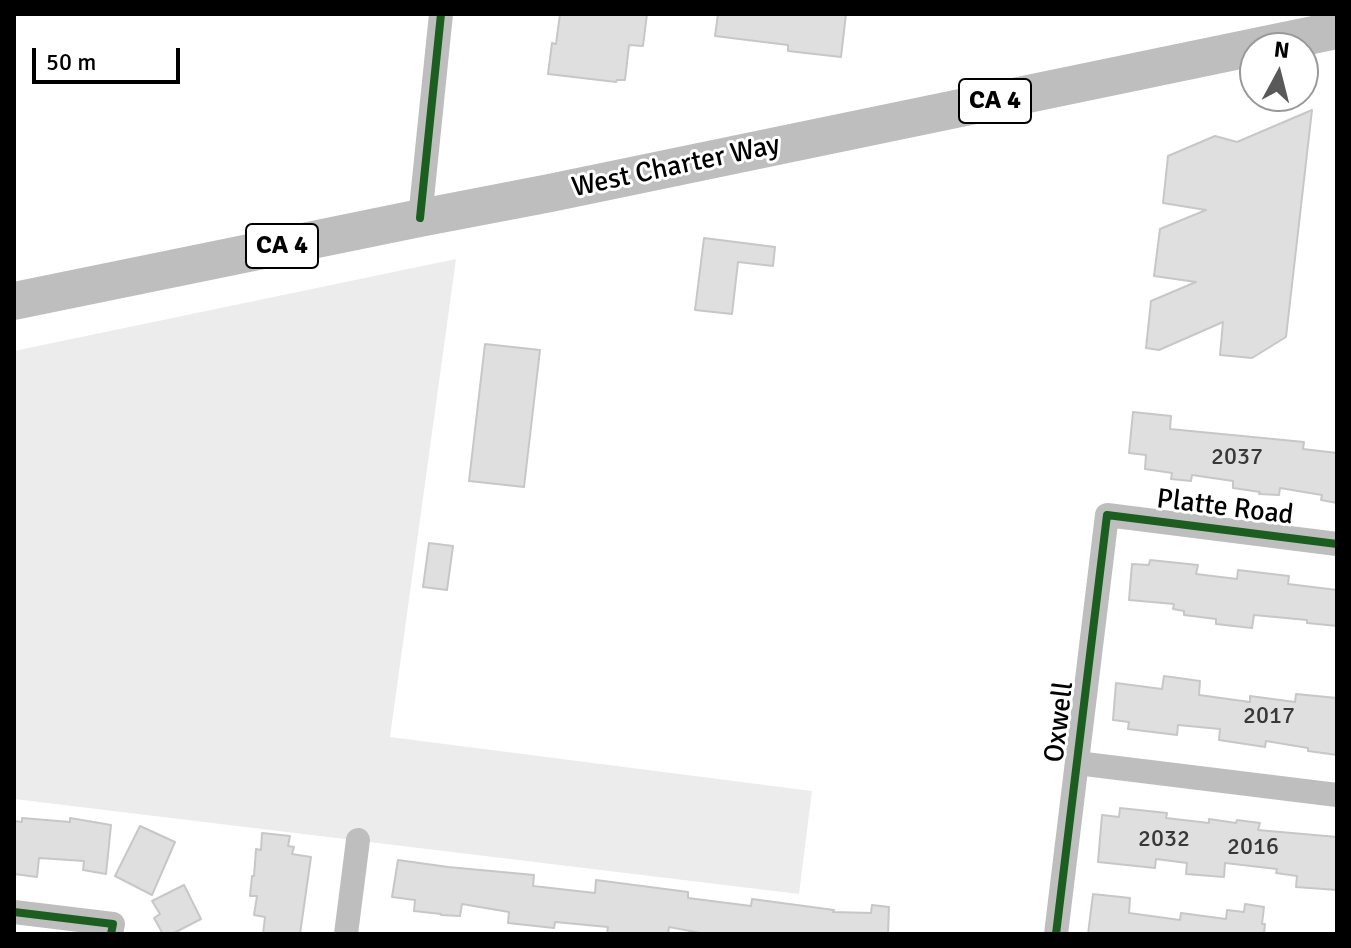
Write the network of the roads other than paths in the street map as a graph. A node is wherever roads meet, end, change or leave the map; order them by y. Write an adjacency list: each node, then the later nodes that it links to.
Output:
1 (441, 14): 3 (street)
2 (1337, 30): 3 (highway, West Charter Way / CA 4)
3 (420, 218): 4 (highway, West Charter Way / CA 4)
4 (14, 301)
5 (1107, 515): 6 (street, Platte Road); 7 (street, Oxwell)
6 (1337, 544)
7 (1077, 763): 8 (street); 13 (street, Oxwell)
8 (1337, 795)
9 (358, 840): 12 (street)
10 (14, 912): 11 (street)
11 (112, 929)
12 (346, 934)
13 (1056, 934)

